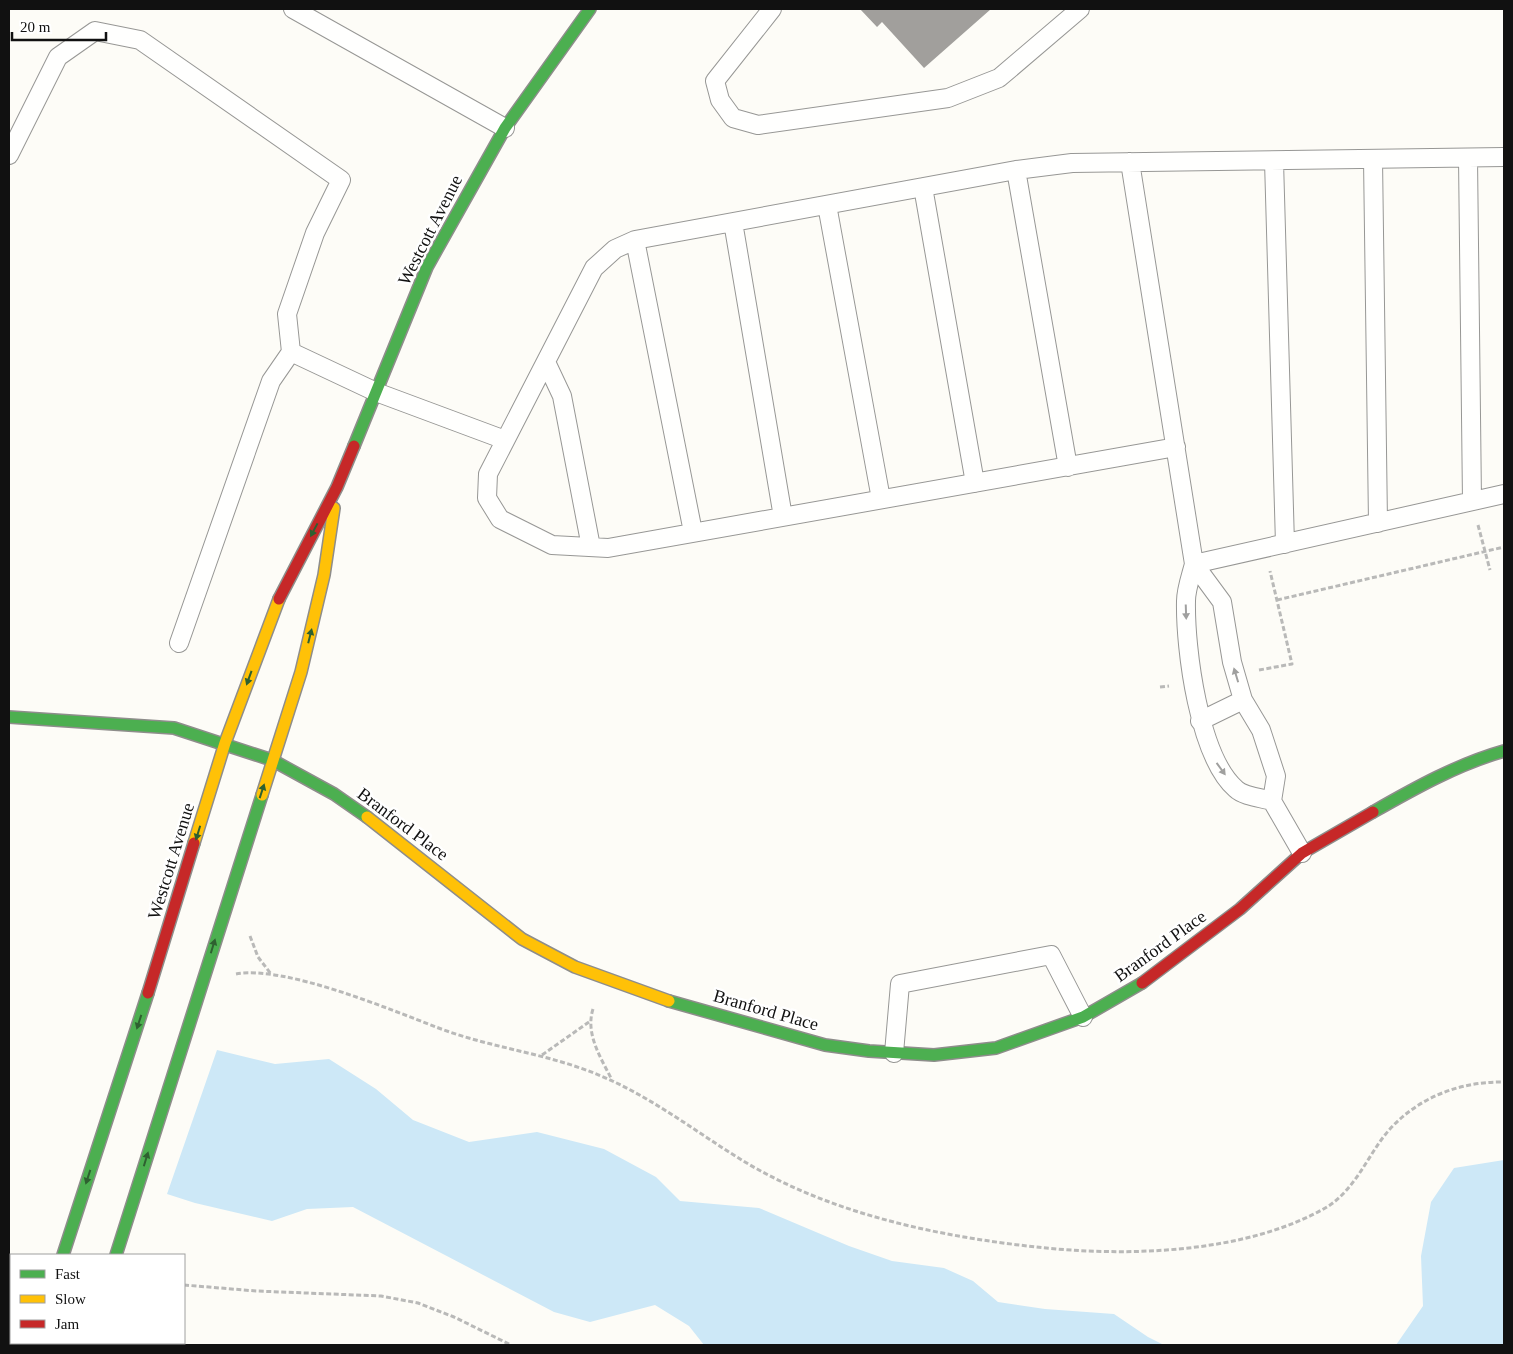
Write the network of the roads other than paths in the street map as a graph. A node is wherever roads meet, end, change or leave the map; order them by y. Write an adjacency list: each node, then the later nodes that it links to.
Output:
1 (293, 9): 5 (lane)
2 (590, 9): 5 (street, Westcott Avenue)
3 (772, 9): 4 (lane)
4 (1080, 9)
5 (504, 128): 19 (street, Westcott Avenue)
6 (9, 155): 17 (lane)
7 (1504, 157): 8 (lane)
8 (1468, 158): 9 (lane); 27 (lane)
9 (1373, 159): 10 (lane); 29 (lane)
10 (1274, 161): 11 (lane); 31 (lane)
11 (1130, 162): 12 (lane); 21 (lane)
12 (1016, 170): 13 (lane); 22 (lane)
13 (923, 187): 14 (lane); 23 (lane)
14 (827, 205): 15 (lane); 26 (lane)
15 (733, 222): 16 (lane); 28 (lane)
16 (635, 240): 18 (lane); 30 (lane)
17 (291, 352): 19 (lane); 34 (lane)
18 (546, 362): 20 (lane); 32 (lane)
19 (376, 392): 20 (lane); 24 (street, Westcott Avenue)
20 (505, 440): 32 (lane)
21 (1176, 447): 22 (lane); 33 (lane)
22 (1068, 467): 23 (lane)
23 (974, 483): 26 (lane)
24 (337, 487): 38 (street, Westcott Avenue, one-way to 38); 40 (street, Westcott Avenue, one-way to 24)
25 (1504, 494): 27 (lane)
26 (881, 499): 28 (lane)
27 (1472, 501): 29 (lane)
28 (784, 517): 30 (lane)
29 (1378, 522): 31 (lane)
30 (693, 532): 32 (lane)
31 (1285, 544): 33 (lane)
32 (591, 547)
33 (1194, 564): 35 (lane, one-way to 33); 37 (lane, one-way to 37)
34 (179, 643)
35 (1243, 700): 37 (lane); 41 (lane)
36 (9, 717): 38 (street, Branford Place)
37 (1200, 721): 41 (lane, one-way to 41)
38 (225, 743): 40 (street, Branford Place); 45 (street, Westcott Avenue, one-way to 45)
39 (1504, 751): 42 (street, Branford Place)
40 (272, 760): 44 (street, Branford Place); 46 (street, Westcott Avenue, one-way to 40)
41 (1272, 801): 42 (lane)
42 (1302, 853): 43 (street, Branford Place)
43 (1083, 1017): 44 (street, Branford Place); 44 (lane)
44 (894, 1053)
45 (63, 1254)
46 (116, 1254)

